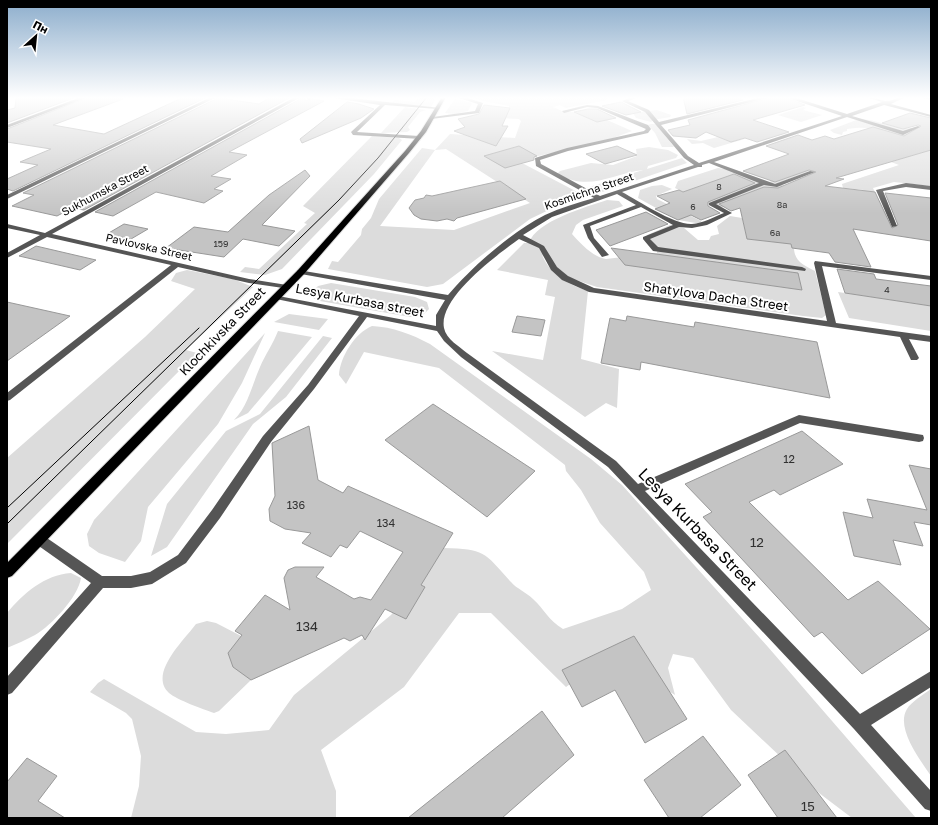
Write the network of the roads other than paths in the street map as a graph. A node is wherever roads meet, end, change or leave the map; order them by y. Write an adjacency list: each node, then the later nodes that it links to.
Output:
1 (134, 136): 15 (street)
2 (228, 136): 21 (street, Sukhumska Street)
3 (392, 136): 8 (street)
4 (421, 136): 8 (main road, Klochkivska Street)
5 (631, 136): 16 (street)
6 (668, 136): 10 (street)
7 (790, 136): 9 (street, Kosmichna Street)
8 (419, 138): 27 (main road, Klochkivska Street)
9 (710, 162): 10 (street, Kosmichna Street); 12 (street)
10 (700, 166): 14 (street, Kosmichna Street)
11 (812, 172): 12 (street)
12 (764, 183): 18 (street)
13 (931, 188): 20 (street)
14 (617, 192): 16 (street, Kosmichna Street); 17 (street)
15 (7, 196)
16 (599, 198): 22 (street, Kosmichna Street)
17 (641, 205): 18 (street); 23 (street)
18 (678, 225): 26 (street)
19 (7, 226): 21 (street, Pavlovska Street)
20 (894, 226)
21 (45, 235): 24 (street, Sukhumska Street); 25 (street, Pavlovska Street)
22 (518, 236): 31 (street, Kosmichna Street); 33 (street, Shatylova Dacha Street)
23 (605, 255)
24 (7, 256)
25 (176, 265): 29 (street, Pavlovska Street); 38 (street)
26 (802, 269)
27 (301, 272): 29 (main road, Klochkivska Street); 31 (street)
28 (931, 278): 33 (street)
29 (287, 287): 30 (main road, Klochkivska Street)
30 (276, 297): 32 (street, Lesya Kurbasa street); 41 (main road, Klochkivska Street)
31 (450, 298): 34 (street, Lesya Kurbasa Street)
32 (365, 314): 34 (street, Lesya Kurbasa street); 43 (street)
33 (832, 325): 35 (street, Shatylova Dacha Street)
34 (440, 329): 40 (street, Lesya Kurbasa Street)
35 (903, 335): 36 (street, Shatylova Dacha Street); 37 (street)
36 (931, 339)
37 (914, 358)
38 (7, 398)
39 (919, 438): 40 (street)
40 (637, 490): 46 (street, Lesya Kurbasa Street)
41 (40, 540): 42 (main road, Klochkivska Street); 43 (street)
42 (7, 572)
43 (100, 582): 45 (street)
44 (931, 678): 46 (street)
45 (7, 688)
46 (859, 724): 47 (street, Lesya Kurbasa Street)
47 (931, 803)

